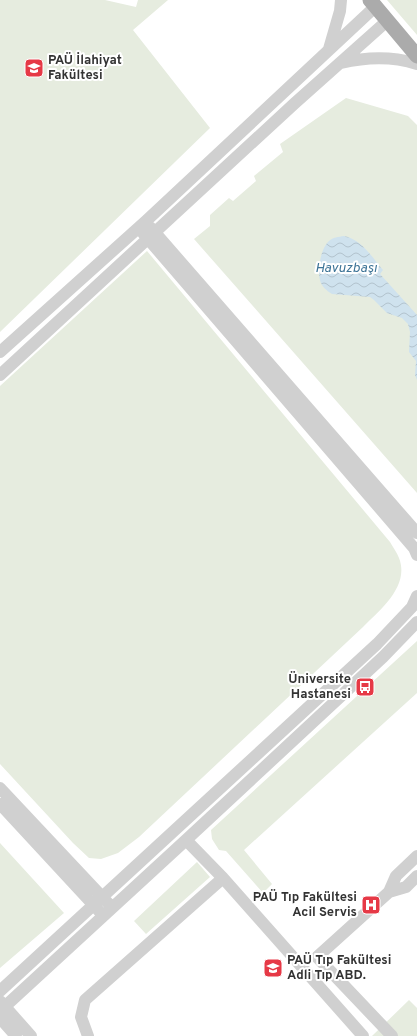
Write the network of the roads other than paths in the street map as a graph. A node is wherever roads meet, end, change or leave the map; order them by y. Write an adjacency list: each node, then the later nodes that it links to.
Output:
1 (341, 0): 4 (street)
2 (373, 3): 3 (main road); 4 (street)
3 (388, 21): 5 (main road); 6 (street)
4 (329, 50): 8 (street)
5 (417, 56)
6 (340, 63): 7 (street); 9 (street)
7 (417, 64)
8 (142, 225): 9 (street); 10 (street)
9 (152, 236): 11 (street); 12 (street); 13 (street)
10 (0, 352)
11 (0, 376)
12 (417, 533)
13 (417, 555)
14 (417, 596): 23 (street)
15 (417, 622): 18 (street)
16 (0, 788): 23 (street)
17 (0, 804): 23 (street)
18 (186, 840): 21 (street); 24 (street)
19 (417, 856): 22 (street)
20 (417, 876): 22 (street)
21 (222, 878): 30 (street); 31 (street)
22 (389, 892): 32 (street)
23 (98, 901): 24 (street); 25 (street)
24 (108, 913): 26 (street)
25 (0, 991)
26 (2, 1006): 29 (street)
27 (0, 1018): 28 (street)
28 (16, 1036)
29 (32, 1036)
30 (88, 1036)
31 (363, 1036)
32 (392, 1036)

